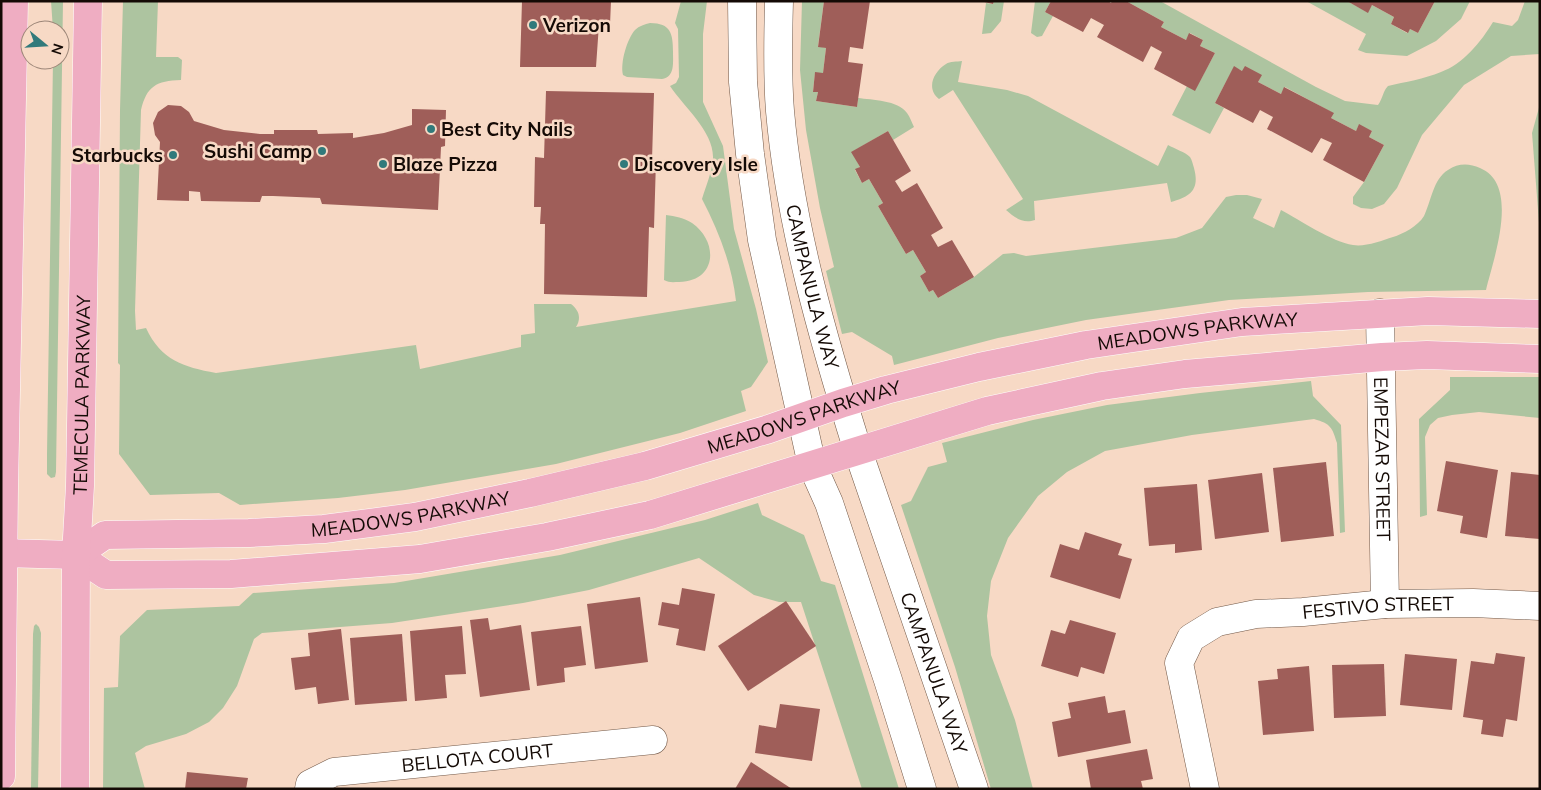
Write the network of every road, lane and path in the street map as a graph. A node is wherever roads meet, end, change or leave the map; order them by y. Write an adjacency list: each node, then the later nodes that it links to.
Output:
1 (14, 1): 13 (main road)
2 (88, 1): 14 (main road, TEMECULA PARKWAY)
3 (742, 1): 10 (street, CAMPANULA WAY)
4 (779, 1): 9 (street, CAMPANULA WAY)
5 (1380, 313): 6 (main road, MEADOWS PARKWAY); 7 (street, EMPEZAR STREET); 9 (main road, MEADOWS PARKWAY)
6 (1540, 314)
7 (1382, 357): 8 (main road, MEADOWS PARKWAY); 11 (main road, MEADOWS PARKWAY); 15 (street, EMPEZAR STREET)
8 (1540, 359)
9 (843, 403): 10 (main road, MEADOWS PARKWAY); 11 (street, CAMPANULA WAY)
10 (802, 419): 12 (street, CAMPANULA WAY); 14 (main road, MEADOWS PARKWAY)
11 (858, 451): 12 (main road, MEADOWS PARKWAY); 22 (street, CAMPANULA WAY)
12 (812, 465): 14 (main road, MEADOWS PARKWAY); 21 (street, CAMPANULA WAY)
13 (3, 553): 14 (main road); 18 (main road)
14 (76, 555): 19 (main road, TEMECULA PARKWAY)
15 (1385, 604): 16 (street, FESTIVO STREET); 23 (street, FESTIVO STREET)
16 (1540, 606)
17 (653, 740): 20 (street, BELLOTA COURT)
18 (1, 776)
19 (75, 789)
20 (309, 789)
21 (922, 789)
22 (974, 789)
23 (1205, 789)

